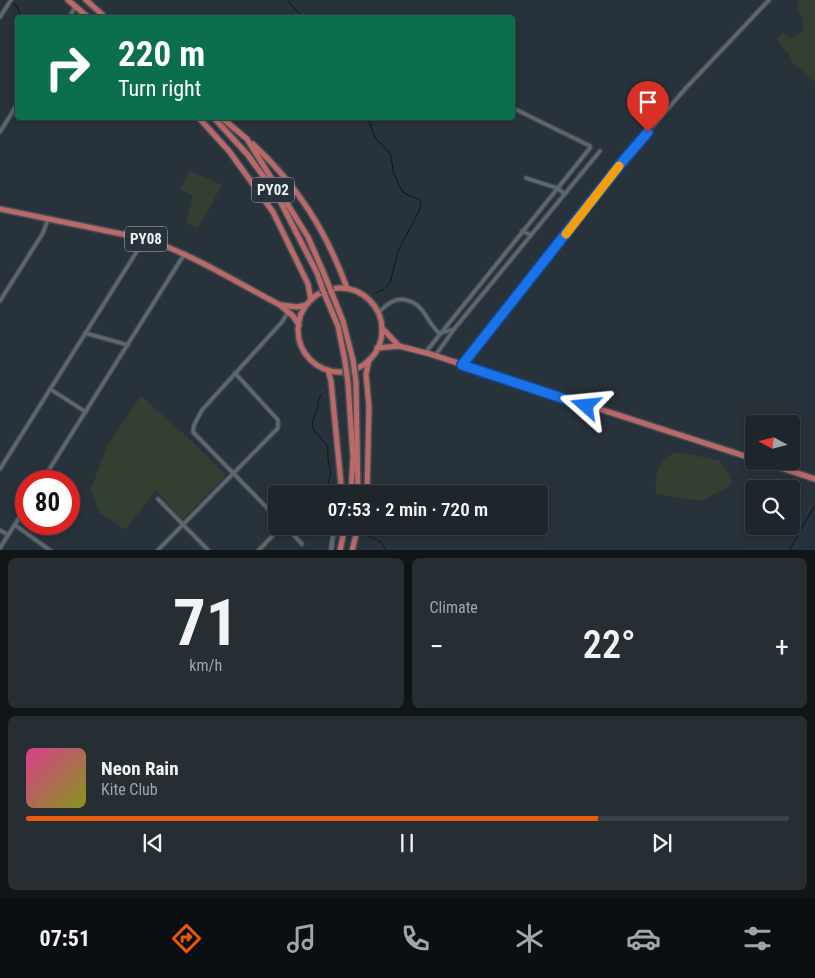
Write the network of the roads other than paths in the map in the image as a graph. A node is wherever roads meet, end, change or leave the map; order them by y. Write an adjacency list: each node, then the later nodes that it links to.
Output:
1 (11, 0): 9 (street)
2 (68, 0): 5 (highway)
3 (86, 0): 8 (highway)
4 (769, 0): 48 (street)
5 (75, 6): 6 (street); 7 (highway)
6 (70, 15)
7 (86, 15)
8 (103, 15)
9 (0, 17)
10 (15, 108): 15 (street)
11 (516, 110): 19 (street)
12 (201, 120): 29 (highway)
13 (216, 120): 60 (highway, PY02, bridge)
14 (224, 120): 16 (highway, PY02)
15 (0, 132)
16 (247, 138): 27 (highway); 61 (highway, PY02, bridge)
17 (600, 151): 20 (street)
18 (526, 178): 19 (street)
19 (557, 188): 20 (street); 23 (street)
20 (565, 194): 24 (street)
21 (0, 209): 22 (highway, PY08)
22 (48, 219): 25 (highway, PY08); 28 (street)
23 (522, 231): 24 (street); 36 (street)
24 (531, 235): 39 (street)
25 (143, 238): 26 (highway, PY08); 40 (street)
26 (185, 253): 31 (highway, PY08); 42 (street)
27 (347, 288): 29 (highway); 34 (highway)
28 (1, 297): 30 (street)
29 (311, 300): 32 (highway)
30 (0, 301)
31 (280, 305): 32 (highway); 33 (highway)
32 (306, 306): 35 (highway)
33 (288, 312): 35 (highway); 50 (street)
34 (378, 312): 37 (street); 38 (highway)
35 (299, 325): 49 (highway)
36 (445, 326): 37 (street); 41 (street)
37 (433, 327): 41 (street)
38 (382, 328): 43 (highway); 44 (highway)
39 (455, 328): 41 (street); 46 (street)
40 (86, 333): 42 (street); 51 (street)
41 (439, 333): 45 (street)
42 (128, 345): 52 (street)
43 (400, 346): 44 (highway); 45 (highway)
44 (377, 348): 47 (highway)
45 (425, 352): 46 (highway)
46 (434, 356): 48 (highway)
47 (369, 359): 49 (highway); 62 (highway)
48 (462, 365): 53 (highway)
49 (328, 370): 59 (highway)
50 (235, 373): 57 (street); 57 (street)
51 (50, 389): 52 (street); 54 (street)
52 (86, 412): 55 (street)
53 (745, 456)
54 (0, 469)
55 (49, 470)
56 (788, 470): 58 (highway)
57 (234, 473): 64 (street); 65 (street)
58 (815, 479)
59 (341, 485)
60 (351, 485)
61 (358, 485)
62 (367, 485)
63 (158, 499): 65 (street)
64 (268, 509)
65 (183, 524): 78 (street); 79 (street)
66 (15, 525): 68 (street)
67 (0, 530): 68 (street)
68 (8, 535): 76 (street)
69 (29, 535): 77 (street)
70 (274, 535): 80 (street)
71 (292, 535): 75 (street)
72 (333, 535): 81 (street)
73 (343, 535): 82 (highway)
74 (356, 535): 83 (highway)
75 (302, 544)
76 (0, 548)
77 (51, 550)
78 (157, 550)
79 (209, 550)
80 (258, 550)
81 (331, 550)
82 (340, 550)
83 (352, 550)

